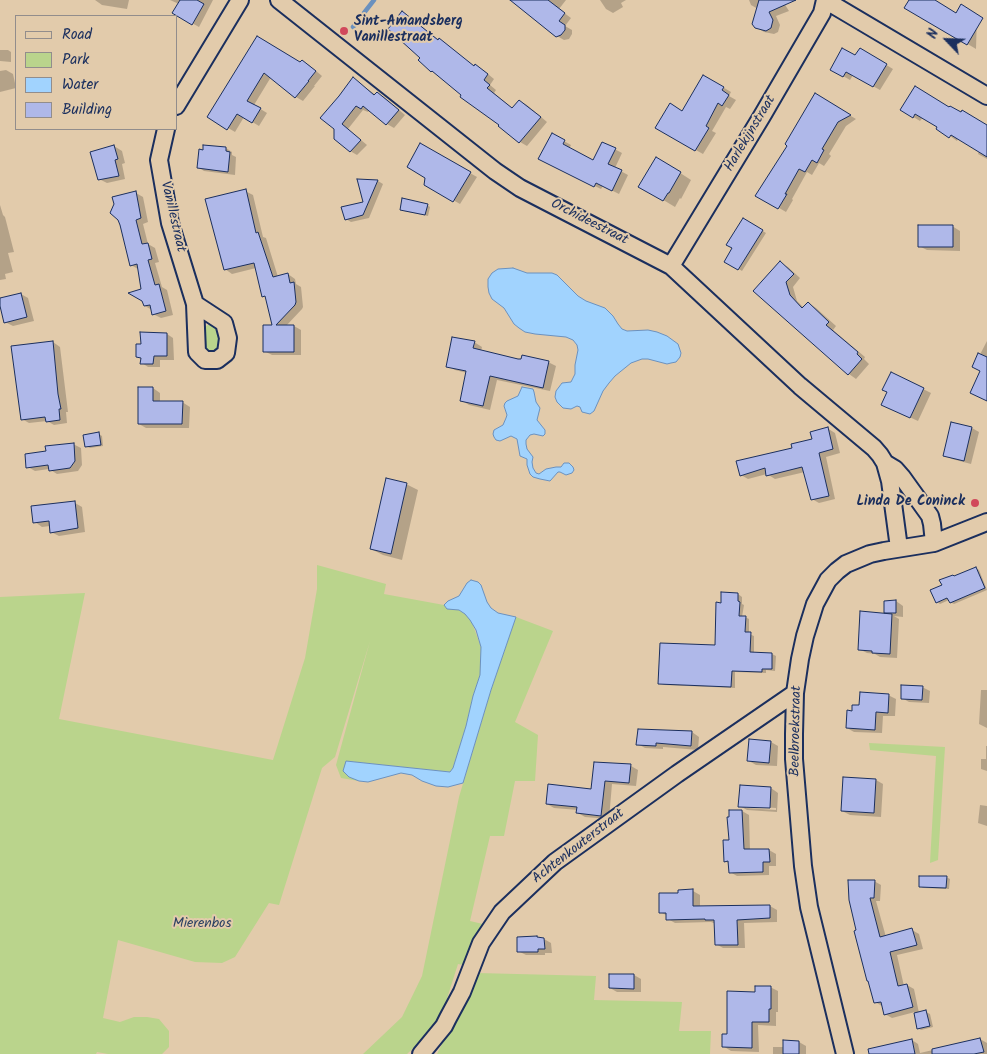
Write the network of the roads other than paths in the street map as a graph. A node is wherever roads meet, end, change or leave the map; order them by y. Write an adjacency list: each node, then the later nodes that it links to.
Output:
1 (240, 0): 5 (street)
2 (279, 0): 7 (street, Orchideestraat)
3 (825, 0): 4 (street); 7 (street, Harlekijnstraat)
4 (987, 96)
5 (178, 103)
6 (166, 130): 8 (street, Vanillestraat)
7 (671, 266): 9 (street, Orchideestraat)
8 (195, 304)
9 (885, 463): 11 (street, Orchideestraat); 12 (street, Orchideestraat)
10 (987, 522): 11 (street, Beelbroekstraat)
11 (934, 543): 12 (street, Beelbroekstraat)
12 (899, 548): 13 (street, Beelbroekstraat)
13 (795, 693): 14 (street, Achtenkouterstraat); 15 (street, Beelbroekstraat)
14 (421, 1054)
15 (845, 1054)

